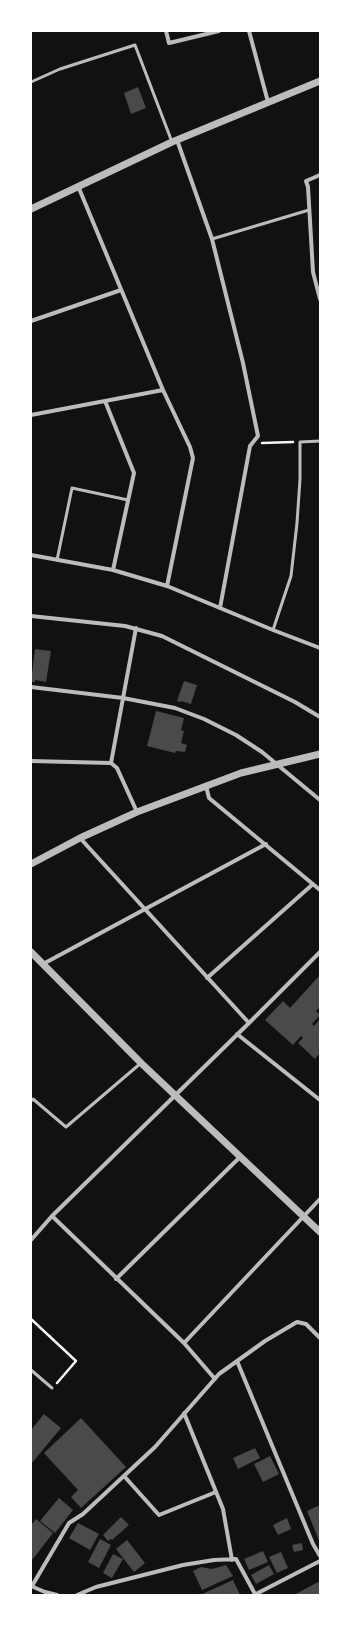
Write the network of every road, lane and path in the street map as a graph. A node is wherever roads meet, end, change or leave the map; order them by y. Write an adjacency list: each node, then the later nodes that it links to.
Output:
1 (166, 31): 2 (street)
2 (219, 31)
3 (249, 31): 6 (street)
4 (320, 81): 6 (street)
5 (31, 82): 7 (lane)
6 (268, 102): 7 (street)
7 (175, 141): 9 (street); 12 (street)
8 (320, 175): 11 (street)
9 (78, 186): 10 (street); 13 (street)
10 (31, 209)
11 (309, 210): 12 (lane); 14 (street)
12 (212, 239): 19 (street)
13 (121, 290): 15 (street); 16 (street)
14 (320, 299)
15 (31, 321)
16 (164, 390): 17 (street); 26 (street)
17 (105, 401): 18 (street); 22 (street)
18 (31, 415)
19 (255, 440): 21 (path); 27 (street)
20 (320, 441): 21 (lane)
21 (300, 442): 30 (lane)
22 (128, 500): 24 (lane); 25 (street)
23 (31, 555): 24 (street)
24 (56, 560): 25 (street)
25 (113, 570): 26 (street)
26 (167, 586): 27 (street)
27 (220, 608): 30 (street)
28 (31, 616): 29 (street)
29 (136, 628): 33 (street); 34 (street)
30 (273, 630): 31 (street)
31 (320, 648)
32 (31, 687): 33 (street)
33 (123, 698): 37 (street); 38 (street)
34 (320, 717)
35 (320, 754): 38 (street)
36 (31, 760): 37 (street)
37 (111, 763): 41 (street)
38 (277, 764): 39 (street); 40 (street)
39 (206, 786): 41 (street); 43 (street)
40 (320, 800)
41 (136, 812): 42 (street)
42 (80, 838): 44 (street); 47 (street)
43 (266, 844): 45 (street); 47 (street)
44 (31, 864)
45 (313, 884): 46 (street); 51 (street)
46 (320, 890)
47 (146, 910): 50 (street); 51 (street)
48 (31, 952): 50 (street)
49 (320, 952): 52 (street)
50 (43, 964): 54 (street)
51 (208, 978): 52 (street)
52 (249, 1023): 53 (street)
53 (238, 1034): 55 (street); 56 (street)
54 (141, 1063): 55 (street); 57 (lane)
55 (175, 1095): 58 (street); 60 (street)
56 (320, 1100)
57 (31, 1101)
58 (240, 1157): 61 (street); 64 (street)
59 (320, 1199): 61 (street)
60 (52, 1216): 63 (street); 64 (street)
61 (303, 1216): 62 (street); 67 (street)
62 (320, 1232)
63 (31, 1240)
64 (116, 1279): 67 (street)
65 (31, 1319): 71 (path)
66 (320, 1338): 68 (street)
67 (184, 1343): 70 (street)
68 (237, 1361): 70 (street); 75 (street)
69 (31, 1370): 71 (lane)
70 (215, 1379): 72 (street)
71 (52, 1388)
72 (184, 1414): 73 (street); 74 (street)
73 (124, 1476): 74 (street); 78 (street)
74 (216, 1492): 76 (street)
75 (320, 1556)
76 (232, 1560): 82 (street); 83 (street)
77 (320, 1561): 83 (street)
78 (31, 1586): 79 (street)
79 (45, 1592): 80 (street); 81 (street)
80 (40, 1595)
81 (57, 1595)
82 (77, 1595)
83 (255, 1595)

